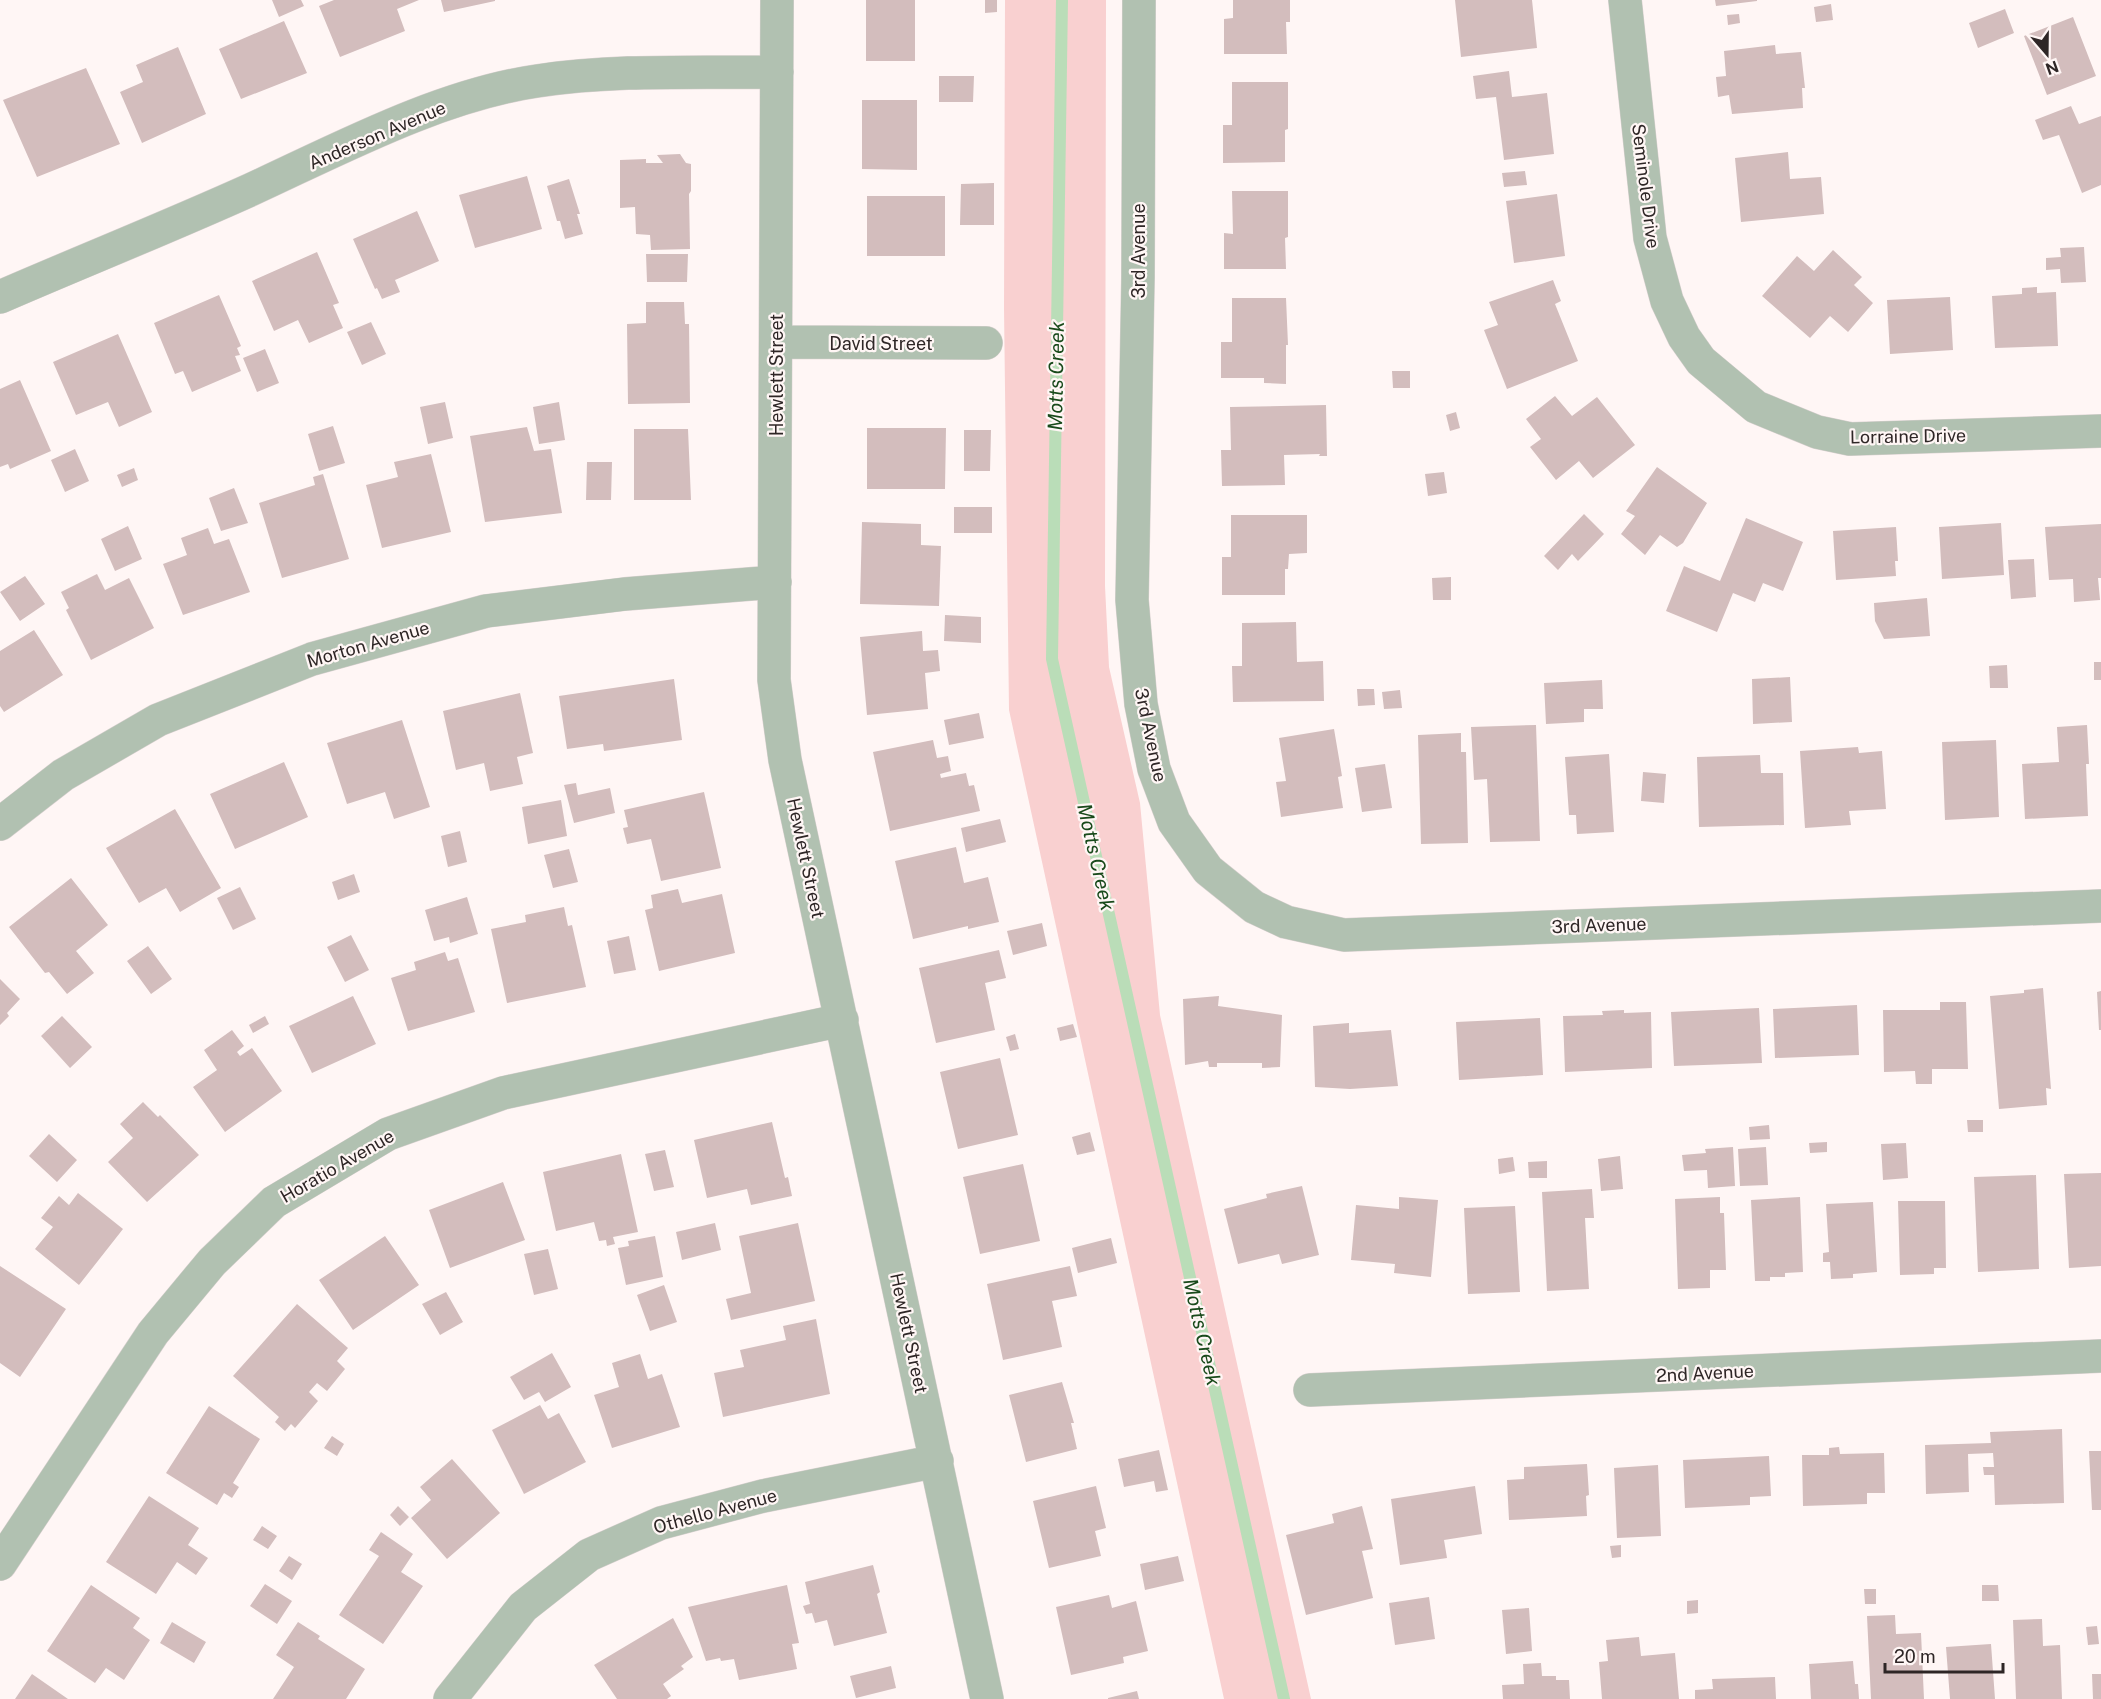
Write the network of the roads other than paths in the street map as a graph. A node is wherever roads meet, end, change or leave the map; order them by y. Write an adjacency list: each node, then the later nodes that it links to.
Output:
1 (777, 0): 4 (street, Hewlett Street)
2 (1138, 0): 12 (street, 3rd Avenue)
3 (1625, 0): 8 (street, Seminole Drive)
4 (777, 72): 5 (street, Anderson Avenue); 6 (street, Hewlett Street)
5 (0, 297)
6 (777, 342): 7 (street, David Street); 10 (street, Hewlett Street)
7 (986, 343)
8 (1701, 361): 9 (street, Lorraine Drive)
9 (2101, 431)
10 (775, 582): 11 (street, Morton Avenue); 13 (street, Hewlett Street)
11 (0, 824)
12 (2101, 906)
13 (842, 1020): 16 (street, Hewlett Street); 17 (street, Horatio Avenue)
14 (2101, 1356): 15 (street, 2nd Avenue)
15 (1310, 1390)
16 (937, 1461): 18 (street, Othello Avenue); 19 (street, Hewlett Street)
17 (0, 1564)
18 (450, 1699)
19 (987, 1699)

